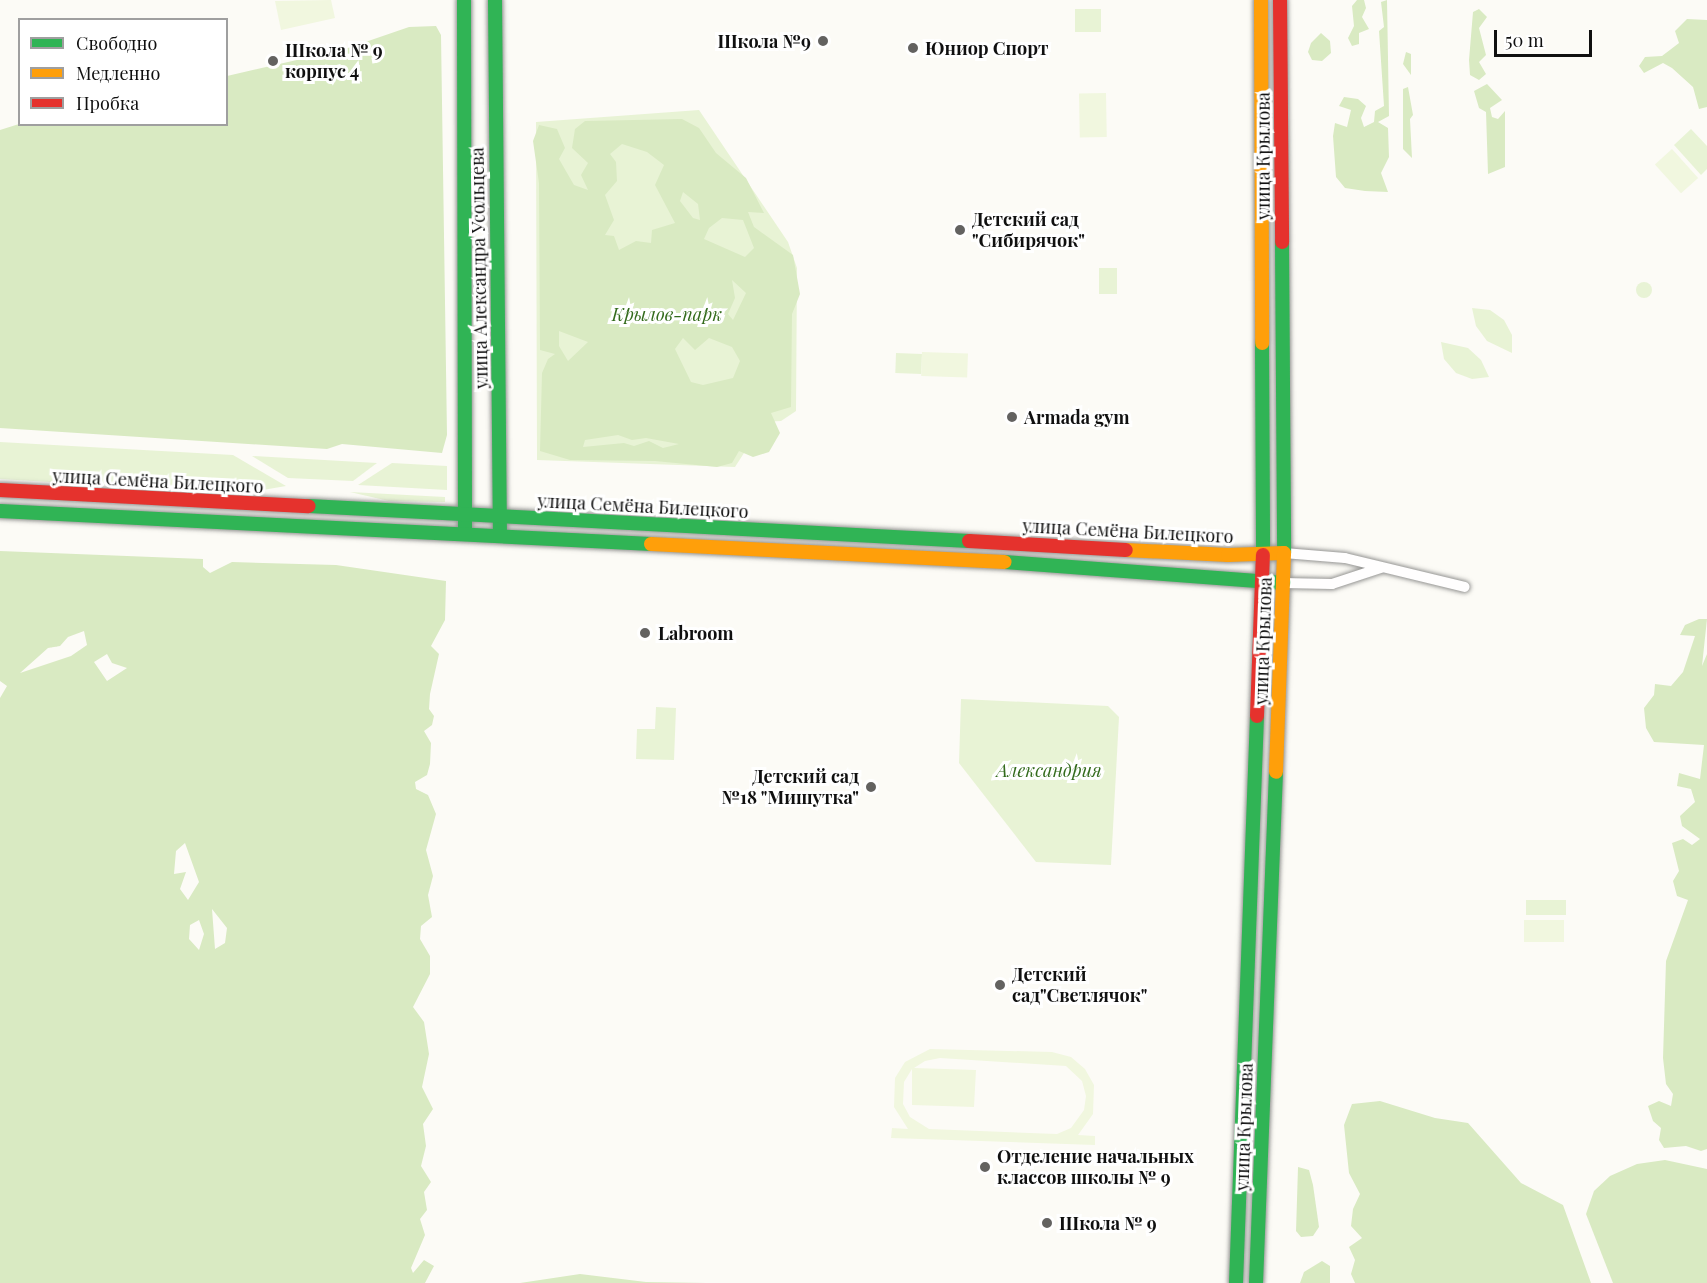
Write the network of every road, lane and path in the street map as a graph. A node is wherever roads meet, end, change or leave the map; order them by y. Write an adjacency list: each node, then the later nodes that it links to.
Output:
1 (464, 0): 7 (main road, улица Александра Усольцева)
2 (495, 0): 8 (main road, улица Александра Усольцева)
3 (1261, 0): 12 (main road, улица Крылова)
4 (1280, 0): 11 (main road, улица Крылова)
5 (0, 490): 7 (main road, улица Семёна Билецкого)
6 (0, 511): 9 (main road)
7 (466, 514): 8 (main road, улица Семёна Билецкого); 9 (main road, улица Александра Усольцева)
8 (500, 517): 10 (main road, улица Александра Усольцева); 12 (main road, улица Семёна Билецкого)
9 (465, 534): 10 (main road)
10 (500, 536): 14 (main road, улица Семёна Билецкого)
11 (1284, 554): 12 (main road, улица Семёна Билецкого); 13 (street); 15 (main road, улица Крылова)
12 (1263, 555): 14 (main road, улица Крылова)
13 (1382, 568): 15 (street, улица Семёна Билецкого); 16 (street)
14 (1263, 581): 15 (main road, улица Семёна Билецкого); 17 (main road, улица Крылова)
15 (1283, 583): 18 (main road, улица Крылова)
16 (1465, 587)
17 (1236, 1283)
18 (1256, 1283)

